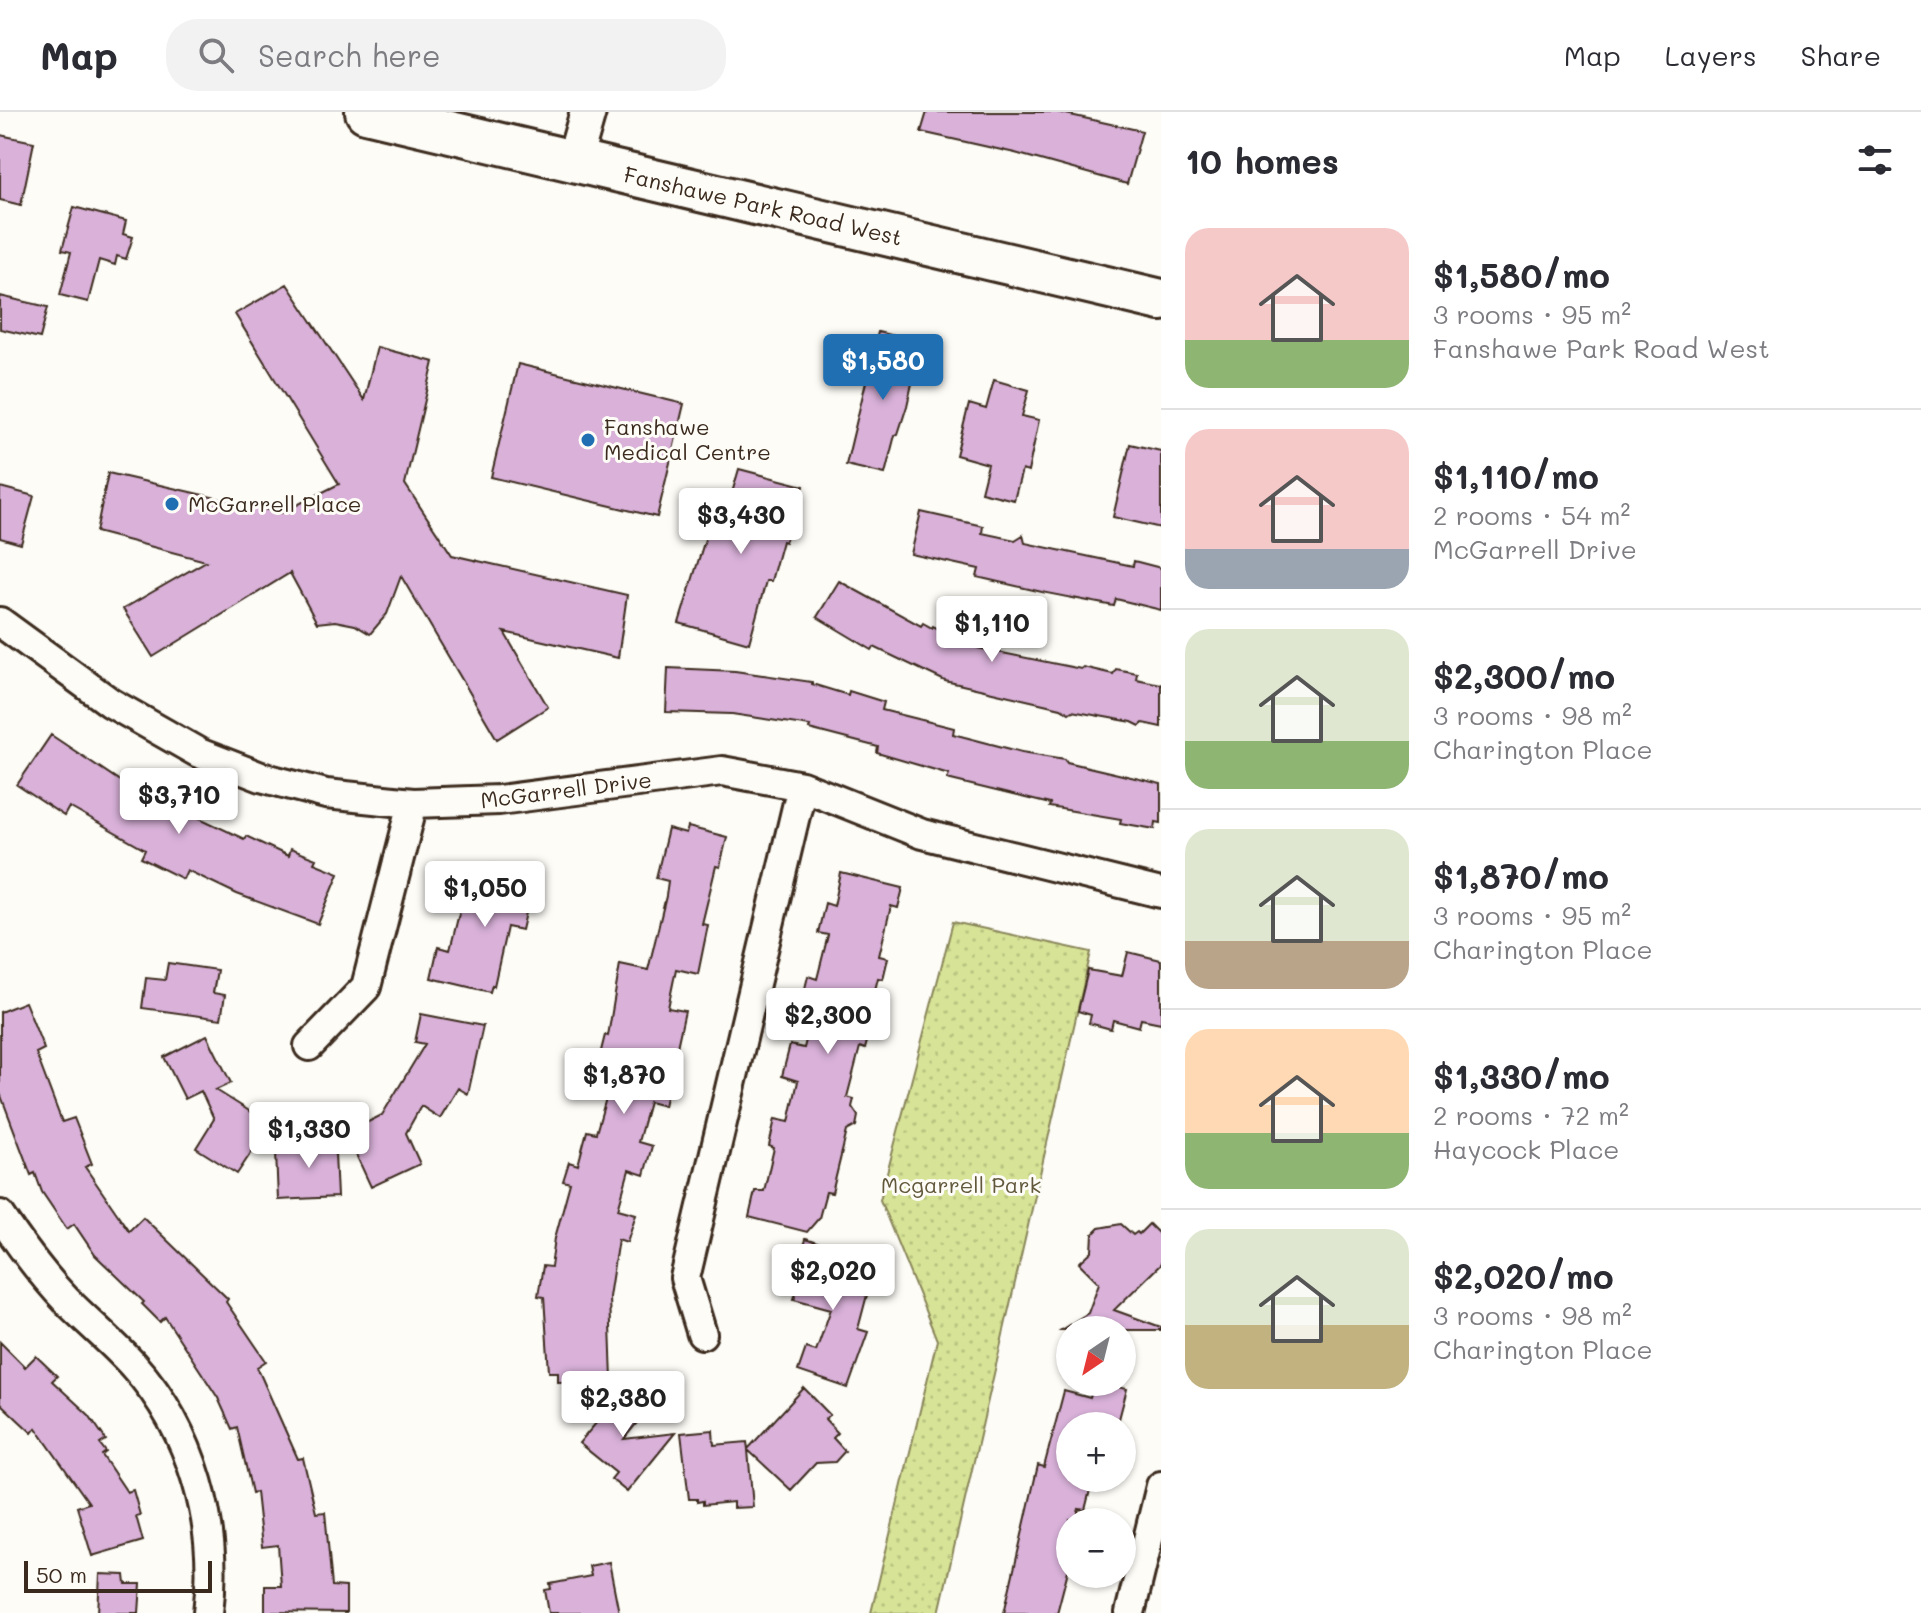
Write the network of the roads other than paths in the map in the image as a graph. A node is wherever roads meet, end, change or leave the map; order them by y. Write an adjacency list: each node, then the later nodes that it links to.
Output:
1 (366, 112): 3 (main road, Fanshawe Park Road West)
2 (588, 112): 3 (street)
3 (574, 161): 4 (main road, Fanshawe Park Road West)
4 (1161, 300)
5 (0, 622): 7 (street, McGarrell Drive)
6 (802, 786): 7 (street, McGarrell Drive); 8 (street, McGarrell Drive); 11 (street)
7 (413, 803): 9 (street)
8 (1161, 893)
9 (309, 1046)
10 (0, 1215): 13 (street)
11 (702, 1334)
12 (1161, 1486): 14 (street)
13 (208, 1613)
14 (1130, 1613)

